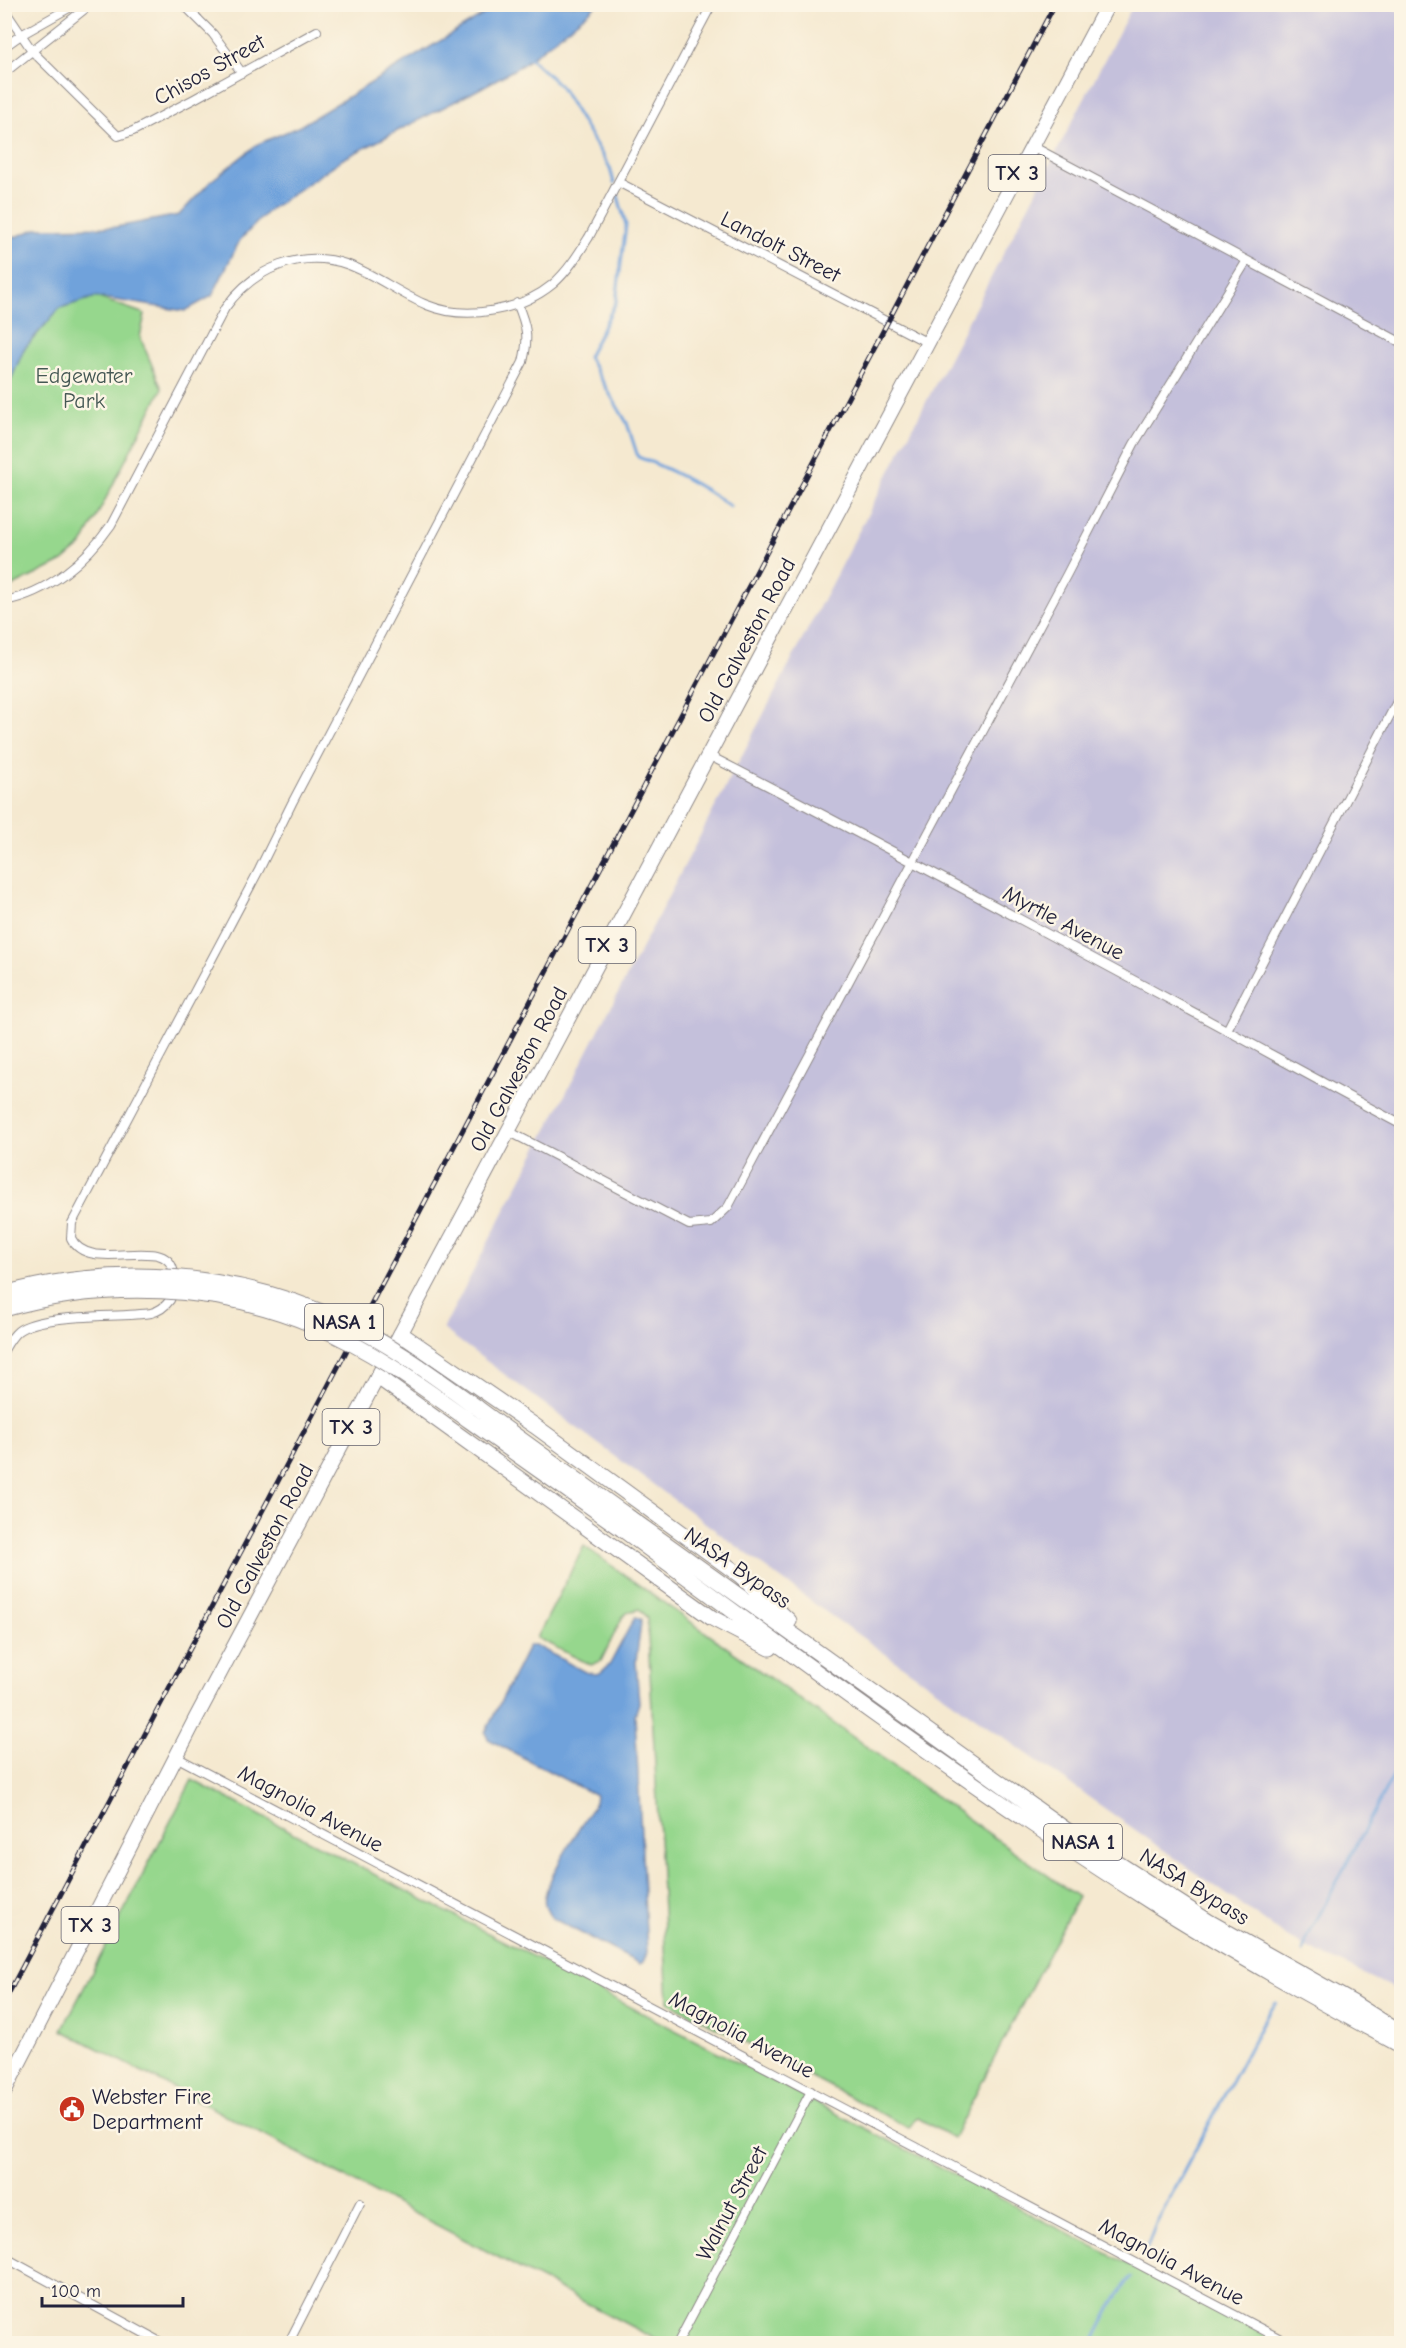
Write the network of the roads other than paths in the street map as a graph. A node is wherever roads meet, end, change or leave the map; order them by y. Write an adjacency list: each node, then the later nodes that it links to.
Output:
1 (76, 4): 8 (street)
2 (91, 4): 10 (street)
3 (183, 4): 11 (street)
4 (712, 4): 14 (street)
5 (1108, 4): 13 (main road, Old Galveston Road / TX 3)
6 (4, 9): 8 (street)
7 (317, 31): 11 (street, Chisos Street)
8 (21, 35): 9 (street); 10 (street)
9 (4, 47)
10 (33, 52): 11 (street, Chisos Street); 12 (street)
11 (242, 72)
12 (4, 73)
13 (1032, 146): 15 (street); 17 (main road, Old Galveston Road / TX 3)
14 (618, 182): 16 (street); 17 (street, Landolt Street)
15 (1246, 262): 18 (street); 22 (street)
16 (517, 303): 19 (street); 29 (street)
17 (928, 343): 21 (main road, Old Galveston Road / TX 3)
18 (1401, 343)
19 (4, 601)
20 (1401, 692): 23 (street)
21 (708, 754): 22 (street, Myrtle Avenue); 25 (main road, Old Galveston Road / TX 3)
22 (912, 861): 23 (street, Myrtle Avenue); 25 (street)
23 (1227, 1030): 24 (street, Myrtle Avenue)
24 (1401, 1125)
25 (508, 1131): 28 (main road, Old Galveston Road / TX 3)
26 (4, 1294): 33 (highway, NASA Bypass / NASA 1, bridge)
27 (4, 1309): 33 (highway, NASA Bypass / NASA 1, bridge)
28 (401, 1334): 30 (main road, Old Galveston Road / TX 3); 31 (highway)
29 (4, 1350)
30 (378, 1377): 32 (highway); 36 (main road, Old Galveston Road / TX 3)
31 (535, 1426): 32 (highway); 34 (highway)
32 (509, 1473): 35 (highway)
33 (626, 1524): 34 (highway, NASA Bypass / NASA 1); 35 (highway, NASA Bypass / NASA 1)
34 (828, 1658): 38 (highway, NASA Bypass / NASA 1)
35 (809, 1668): 37 (highway, NASA Bypass / NASA 1)
36 (176, 1757): 43 (street, Magnolia Avenue); 44 (main road, Old Galveston Road / TX 3)
37 (1296, 1988): 41 (highway, NASA Bypass / NASA 1); 42 (highway)
38 (1353, 2004): 39 (highway); 40 (highway, NASA Bypass / NASA 1)
39 (1401, 2029)
40 (1401, 2034)
41 (1401, 2046)
42 (1401, 2055)
43 (811, 2091): 49 (street, Walnut Street); 50 (street, Magnolia Avenue)
44 (4, 2092)
45 (360, 2203): 48 (street)
46 (4, 2258): 47 (street)
47 (164, 2343)
48 (288, 2343)
49 (677, 2343)
50 (1290, 2343)

